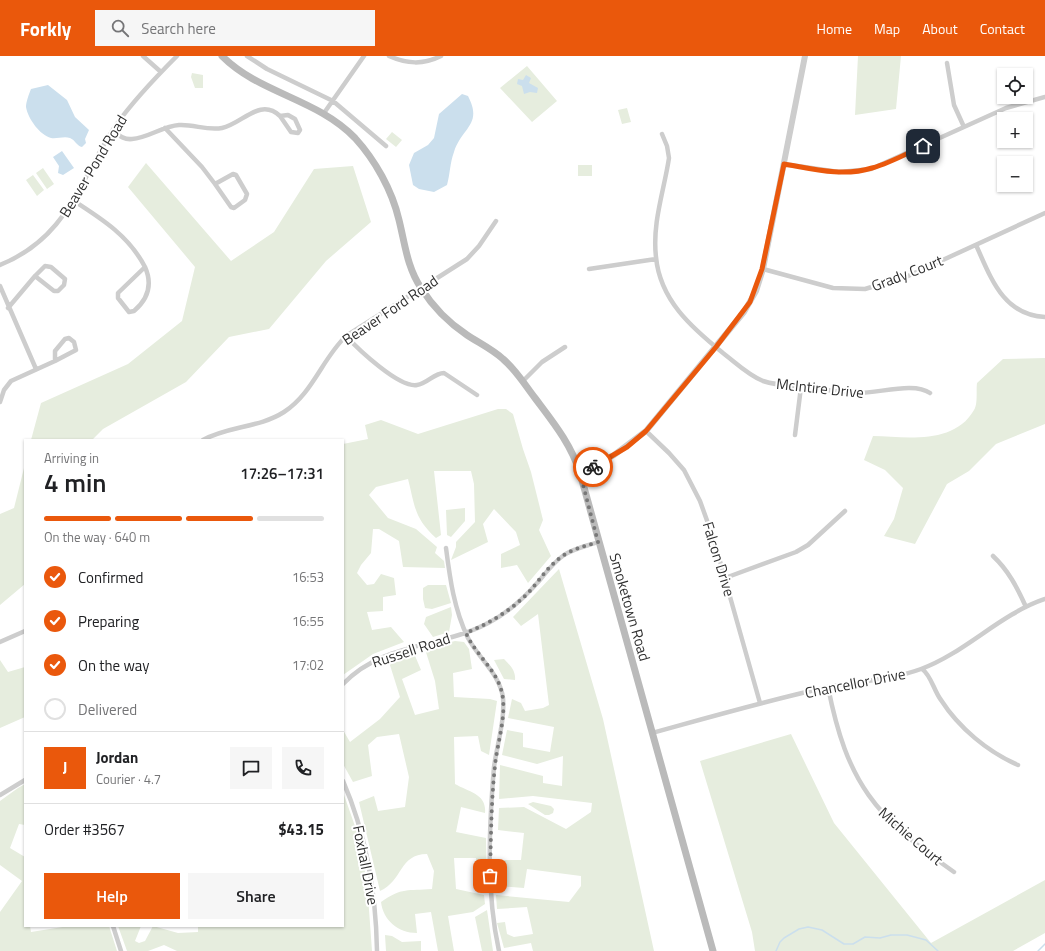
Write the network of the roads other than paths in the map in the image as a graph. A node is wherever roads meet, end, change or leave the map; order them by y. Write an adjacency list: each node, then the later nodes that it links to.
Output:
1 (143, 56): 10 (street)
2 (177, 56): 10 (street, Beaver Pond Road)
3 (222, 56): 13 (main road, Smoketown Road)
4 (247, 56): 12 (street)
5 (364, 56): 12 (street)
6 (389, 56): 7 (street)
7 (441, 56)
8 (805, 56): 20 (street)
9 (947, 63): 15 (street)
10 (161, 72): 17 (street, Beaver Pond Road)
11 (1045, 97): 15 (street)
12 (333, 101): 13 (street); 19 (street)
13 (324, 113): 33 (main road, Smoketown Road)
14 (280, 116): 14 (street); 16 (street)
15 (964, 127): 20 (street)
16 (165, 128): 17 (street); 21 (street)
17 (112, 132): 22 (street, Beaver Pond Road)
18 (662, 134): 26 (street, McIntire Drive)
19 (386, 146)
20 (784, 164): 30 (street)
21 (215, 184): 21 (street)
22 (74, 201): 27 (street, Beaver Pond Road); 28 (street)
23 (1045, 213): 25 (street, Grady Court)
24 (496, 221): 33 (street, Beaver Ford Road)
25 (976, 245): 30 (street, Grady Court); 35 (street)
26 (656, 259): 29 (street); 38 (street, McIntire Drive)
27 (0, 265)
28 (145, 267): 28 (street)
29 (590, 269)
30 (762, 269): 38 (street)
31 (35, 276): 31 (street); 34 (street)
32 (0, 286): 34 (street)
33 (421, 288): 36 (street, Beaver Ford Road); 41 (main road, Smoketown Road)
34 (8, 308): 40 (street)
35 (1045, 317)
36 (346, 336): 44 (street); 48 (street, Beaver Ford Road)
37 (565, 347): 41 (street)
38 (716, 347): 42 (street, McIntire Drive); 46 (street)
39 (55, 361): 39 (street); 40 (street)
40 (36, 370): 45 (street)
41 (523, 381): 49 (main road, Smoketown Road)
42 (801, 387): 43 (street, McIntire Drive); 47 (street)
43 (930, 393)
44 (477, 395)
45 (0, 402)
46 (646, 431): 49 (street); 54 (street, Falcon Drive)
47 (796, 435)
48 (206, 439)
49 (580, 473): 51 (main road, Smoketown Road)
50 (846, 511): 54 (street)
51 (598, 542): 58 (street, Russell Road); 64 (main road, Smoketown Road)
52 (446, 548): 58 (street)
53 (992, 556): 56 (street)
54 (725, 578): 63 (street, Falcon Drive)
55 (1045, 599): 56 (street, Chancellor Drive)
56 (1026, 607): 60 (street, Chancellor Drive)
57 (24, 631): 59 (street)
58 (466, 633): 61 (street, Russell Road); 73 (street)
59 (0, 642)
60 (922, 669): 62 (street, Chancellor Drive); 65 (street)
61 (344, 683)
62 (828, 687): 63 (street, Chancellor Drive); 69 (street, Michie Court)
63 (760, 703): 64 (street, Chancellor Drive)
64 (652, 733): 74 (main road, Smoketown Road)
65 (1018, 765)
66 (24, 780): 68 (street)
67 (344, 784): 72 (street, Foxhall Drive)
68 (0, 795)
69 (954, 872)
70 (113, 927): 71 (street)
71 (121, 951)
72 (377, 951)
73 (499, 951)
74 (713, 951)

